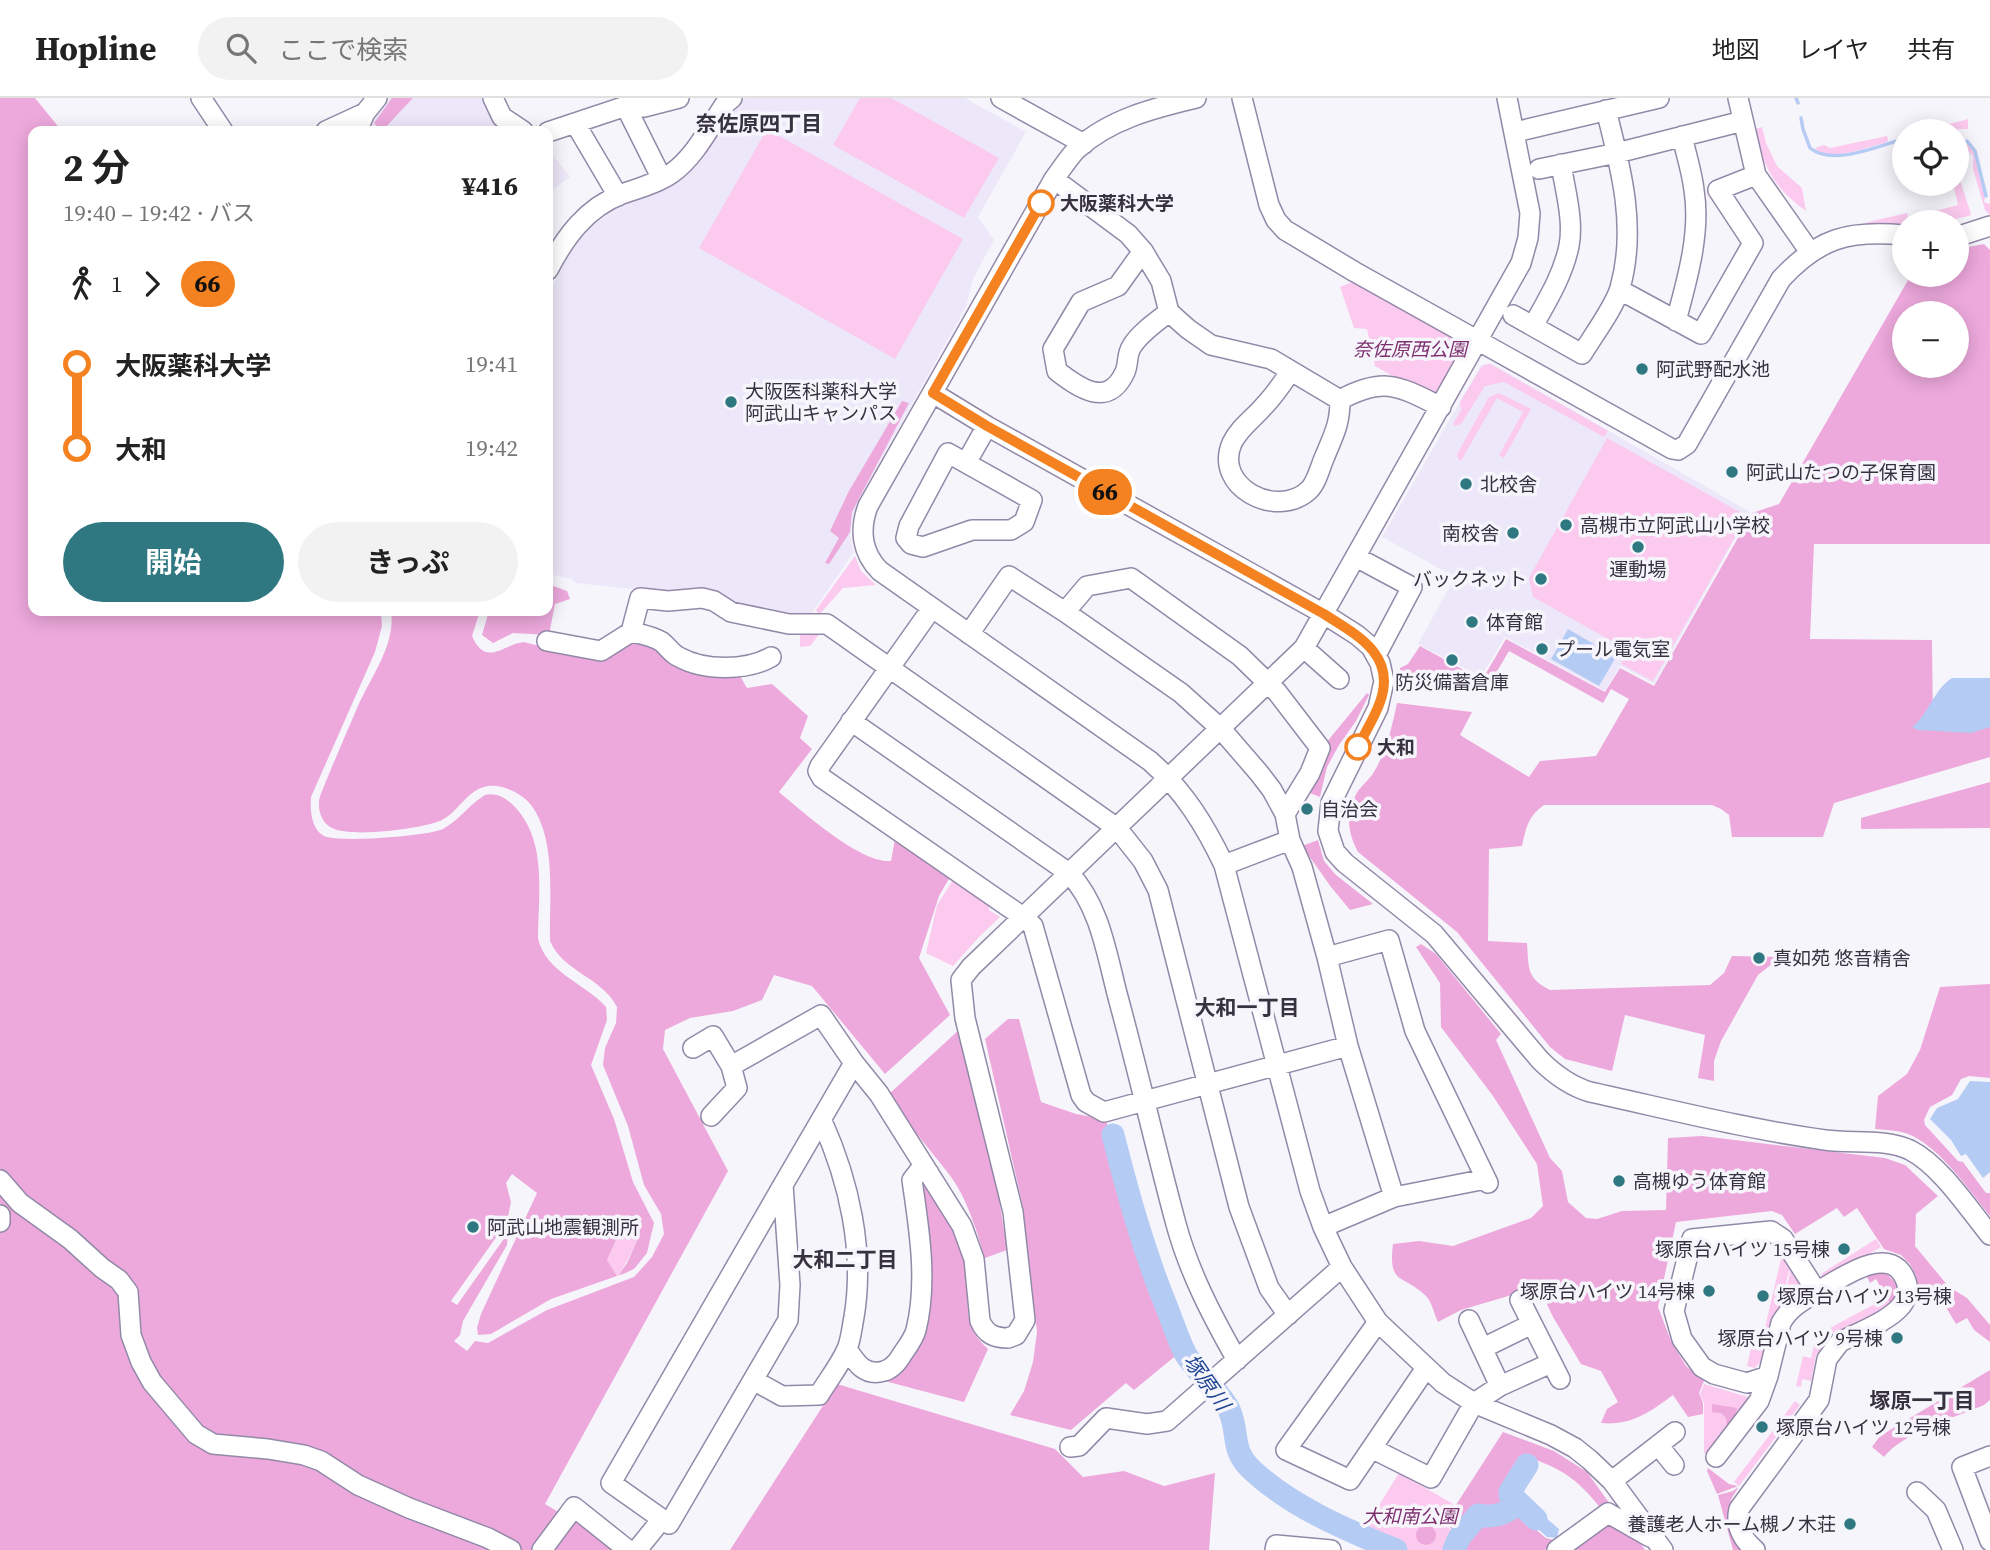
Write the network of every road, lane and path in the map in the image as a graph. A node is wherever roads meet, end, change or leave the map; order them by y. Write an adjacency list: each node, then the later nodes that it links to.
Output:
1 (201, 98): 16 (street)
2 (493, 98): 18 (street)
3 (679, 98): 11 (street)
4 (732, 98): 27 (street)
5 (1001, 98): 22 (street)
6 (1196, 98): 22 (street)
7 (1242, 98): 43 (street)
8 (1507, 98): 20 (street)
9 (1659, 98): 12 (street)
10 (1738, 98): 14 (street)
11 (626, 107): 15 (street); 27 (street)
12 (1606, 110): 20 (street); 23 (street)
13 (367, 114): 17 (street)
14 (1743, 121): 21 (street); 26 (street)
15 (575, 123): 19 (street); 31 (street)
16 (220, 126)
17 (338, 126)
18 (516, 126)
19 (553, 130)
20 (1515, 132): 43 (street)
21 (1682, 136): 23 (street); 30 (street)
22 (1084, 144): 28 (street)
23 (1617, 153): 24 (street); 38 (street)
24 (1561, 164): 25 (street); 42 (street)
25 (1539, 169)
26 (1756, 175): 29 (street); 36 (street)
27 (662, 179): 31 (street)
28 (1054, 179): 35 (street); 45 (street)
29 (1718, 190): 30 (street); 41 (street)
30 (1695, 192): 41 (street)
31 (618, 196): 37 (street)
32 (1990, 226): 33 (street)
33 (1969, 233)
34 (1892, 235): 36 (street)
35 (1143, 251): 39 (street); 39 (street)
36 (1810, 252): 43 (street)
37 (553, 260)
38 (1620, 290): 41 (street); 42 (street)
39 (1169, 313): 44 (street)
40 (1513, 316): 42 (street)
41 (1676, 321)
42 (1534, 327)
43 (1479, 340): 47 (street)
44 (1290, 372): 46 (street); 46 (street)
45 (933, 393): 48 (street); 51 (street)
46 (1340, 400): 47 (street)
47 (1441, 407): 50 (street)
48 (987, 426): 49 (street); 53 (street)
49 (966, 463): 49 (street)
50 (1356, 557): 53 (street); 58 (street)
51 (932, 608): 55 (street); 60 (street)
52 (1065, 612): 55 (street); 62 (street); 64 (street)
53 (1324, 614): 57 (street); 58 (street)
54 (631, 632): 56 (street); 59 (street); 60 (street)
55 (969, 634): 65 (street)
56 (547, 641)
57 (1304, 649): 61 (street); 62 (street)
58 (1376, 655): 89 (street)
59 (772, 657)
60 (890, 667): 63 (street); 67 (street)
61 (1339, 679)
62 (1269, 683): 64 (street); 66 (street)
63 (851, 721): 70 (street); 71 (street)
64 (1221, 729): 65 (street); 66 (street)
65 (1170, 778): 67 (street); 69 (street)
66 (1285, 814): 68 (street)
67 (1117, 828): 70 (street); 78 (street)
68 (1290, 840): 69 (street); 72 (street)
69 (1224, 865): 76 (street)
70 (1069, 873): 71 (street); 79 (street)
71 (1023, 917): 79 (street); 82 (street)
72 (1327, 957): 73 (street); 85 (street)
73 (1348, 1046): 76 (street); 85 (street)
74 (694, 1048): 77 (street)
75 (855, 1063): 77 (street); 81 (street); 82 (street)
76 (1277, 1065): 78 (street); 88 (street)
77 (731, 1066): 80 (street)
78 (1208, 1084): 79 (street); 93 (street)
79 (1145, 1101): 99 (street)
80 (711, 1116)
81 (822, 1121): 84 (street); 98 (street)
82 (920, 1177): 98 (street)
83 (0, 1180): 118 (street)
84 (783, 1185): 102 (street); 114 (street)
85 (1394, 1197): 88 (street)
86 (0, 1215): 87 (street)
87 (0, 1222)
88 (1323, 1227): 90 (street)
89 (1990, 1235)
90 (1342, 1267): 93 (street); 95 (street)
91 (1817, 1292): 101 (street); 101 (street); 124 (street)
92 (1520, 1300): 96 (street)
93 (1288, 1315): 99 (street)
94 (1469, 1320): 97 (street)
95 (1378, 1322): 100 (street); 108 (street)
96 (1532, 1324): 97 (street); 103 (street)
97 (1483, 1348): 103 (street)
98 (847, 1349): 102 (street)
99 (1237, 1360): 107 (street)
100 (1426, 1368): 104 (street); 108 (street)
101 (1768, 1376): 110 (street)
102 (754, 1380): 114 (street)
103 (1500, 1387): 104 (street)
104 (1474, 1403): 108 (street); 112 (street)
105 (1675, 1432): 106 (street)
106 (1658, 1445): 111 (street); 112 (street)
107 (1070, 1447)
108 (1373, 1449)
109 (1990, 1456): 115 (street)
110 (1716, 1457)
111 (1674, 1465)
112 (1612, 1481): 116 (street)
113 (1917, 1492): 125 (street)
114 (662, 1519): 121 (street)
115 (1990, 1541)
116 (1660, 1545): 117 (street)
117 (1563, 1546)
118 (511, 1550)
119 (542, 1550): 120 (street)
120 (628, 1550)
121 (637, 1550)
122 (1275, 1550): 123 (street)
123 (1330, 1550)
124 (1755, 1550)
125 (1953, 1550)

